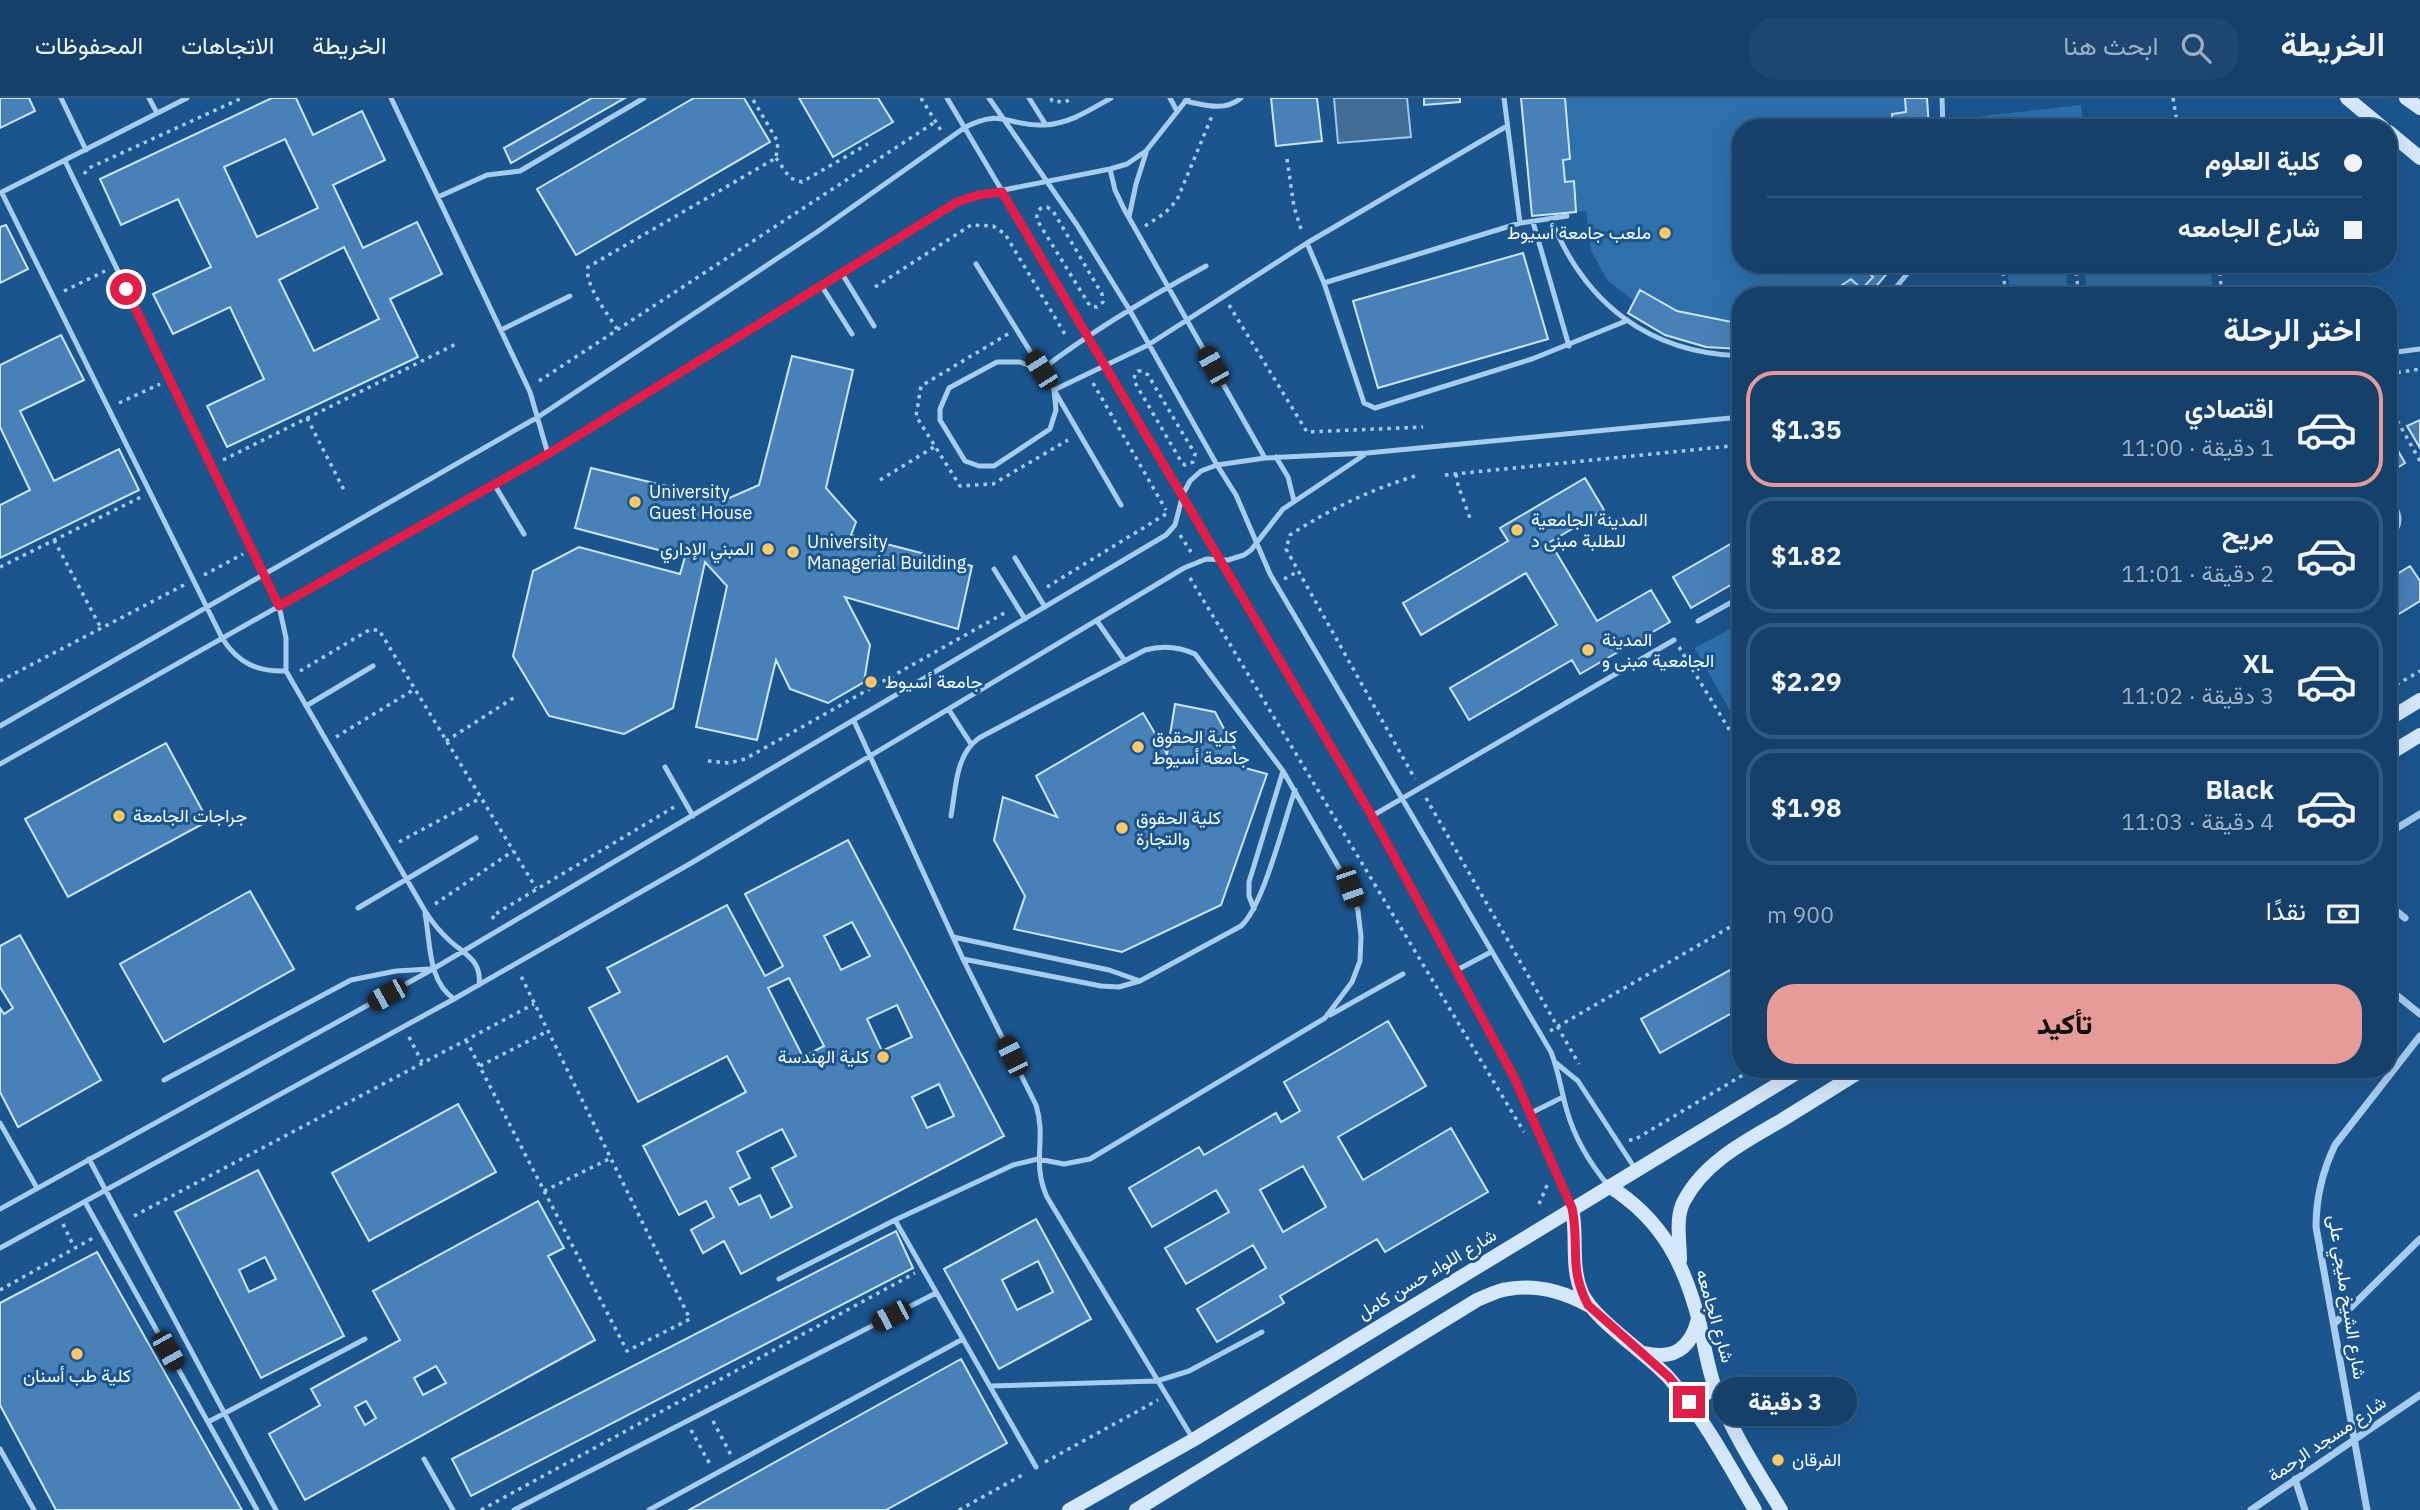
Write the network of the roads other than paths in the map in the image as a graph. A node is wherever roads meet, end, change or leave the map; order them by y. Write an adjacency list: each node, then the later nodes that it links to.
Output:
1 (61, 98): 27 (lane)
2 (149, 98): 19 (lane)
3 (187, 98): 19 (lane)
4 (391, 98): 35 (lane)
5 (644, 98): 35 (lane)
6 (947, 98): 25 (lane)
7 (989, 98): 20 (lane)
8 (1029, 98): 23 (lane)
9 (1111, 98): 23 (lane)
10 (1170, 98): 18 (lane)
11 (1241, 98): 16 (lane)
12 (1504, 98): 24 (lane)
13 (1942, 98): 21 (lane)
14 (2347, 98): 22 (main road)
15 (2406, 98): 17 (main road)
16 (1187, 100): 18 (lane)
17 (2420, 108)
18 (1177, 111): 28 (lane)
19 (157, 113): 27 (lane)
20 (1000, 118): 23 (lane); 25 (lane); 32 (lane)
21 (1943, 119)
22 (2372, 119)
23 (1046, 125)
24 (1507, 126): 40 (lane); 41 (lane)
25 (964, 128): 33 (lane); 66 (lane)
26 (2397, 139): 29 (main road)
27 (86, 150): 30 (lane)
28 (1146, 151): 31 (lane); 37 (lane)
29 (2420, 158)
30 (65, 161): 34 (lane); 84 (lane)
31 (1110, 169): 32 (lane); 37 (lane)
32 (1046, 182): 33 (lane); 51 (lane)
33 (1002, 192): 44 (lane); 57 (lane)
34 (1, 193): 88 (lane)
35 (438, 197): 55 (lane)
36 (1567, 216): 38 (lane)
37 (1129, 218): 48 (lane)
38 (1551, 219): 39 (lane); 53 (lane)
39 (1533, 222): 40 (lane); 59 (lane)
40 (1520, 223): 46 (lane)
41 (1307, 243): 46 (lane); 52 (lane)
42 (976, 264): 64 (lane)
43 (1206, 266): 48 (lane)
44 (841, 272): 47 (lane); 54 (lane)
45 (1907, 273): 49 (lane)
46 (1324, 283): 59 (lane)
47 (821, 285): 56 (lane); 69 (lane)
48 (1168, 286): 51 (lane); 52 (lane)
49 (1896, 287)
50 (570, 296): 55 (lane)
51 (1129, 309): 57 (lane); 58 (lane)
52 (1187, 320): 58 (lane); 71 (lane)
53 (1626, 321): 59 (lane); 62 (lane)
54 (874, 326)
55 (500, 330): 66 (lane)
56 (852, 334)
57 (1087, 335): 63 (lane); 64 (lane)
58 (1148, 345): 63 (lane); 72 (lane)
59 (1569, 346)
60 (2420, 348): 61 (lane)
61 (2397, 352)
62 (1732, 356)
63 (1106, 366): 65 (lane); 74 (lane)
64 (1041, 370): 65 (lane); 65 (lane)
65 (1054, 390): 76 (lane)
66 (538, 417): 69 (lane); 84 (lane)
67 (1732, 418): 68 (lane)
68 (1367, 453): 70 (lane); 75 (lane)
69 (548, 454): 73 (lane)
70 (1276, 457): 71 (lane); 75 (lane)
71 (1265, 458): 72 (lane)
72 (1217, 465): 74 (lane); 80 (lane)
73 (494, 484): 79 (lane); 86 (lane)
74 (1183, 494): 82 (lane); 87 (lane)
75 (1294, 501): 80 (lane)
76 (1121, 505)
77 (2397, 508): 78 (lane)
78 (2397, 528)
79 (524, 534)
80 (1256, 544): 82 (lane); 111 (lane)
81 (1015, 558): 87 (lane)
82 (1220, 559): 90 (lane); 115 (lane)
83 (994, 569): 89 (lane)
84 (264, 575): 86 (lane); 88 (lane)
85 (1732, 602): 91 (lane)
86 (279, 606): 92 (lane); 96 (lane)
87 (1045, 607): 89 (lane)
88 (206, 608): 92 (lane); 102 (lane)
89 (1025, 619): 101 (lane)
90 (1097, 621): 94 (lane); 99 (lane)
91 (1698, 621)
92 (222, 638): 96 (lane); 107 (lane)
93 (1674, 640): 111 (lane)
94 (1125, 661): 104 (lane); 109 (lane)
95 (373, 666): 98 (lane)
96 (286, 671): 98 (lane)
97 (2420, 700): 100 (main road)
98 (306, 706): 118 (lane)
99 (949, 710): 104 (lane); 106 (lane)
100 (2397, 714)
101 (854, 721): 106 (lane); 113 (lane)
102 (0, 726)
103 (2420, 735): 105 (main road)
104 (971, 744): 114 (lane)
105 (2397, 749)
106 (869, 758): 124 (lane); 132 (lane)
107 (0, 764)
108 (665, 767): 113 (lane)
109 (1283, 771): 110 (lane); 120 (lane)
110 (1294, 790): 120 (lane); 136 (lane)
111 (1401, 798): 115 (lane); 126 (lane)
112 (2420, 814): 116 (street)
113 (694, 816): 125 (lane)
114 (951, 816)
115 (1372, 816): 129 (lane)
116 (2397, 828)
117 (477, 838): 118 (lane)
118 (406, 879): 119 (lane); 121 (lane)
119 (358, 908)
120 (1254, 910): 131 (lane)
121 (425, 911): 125 (lane); 128 (lane)
122 (2397, 912): 123 (street)
123 (2405, 918)
124 (953, 937): 127 (lane); 131 (lane)
125 (464, 952): 128 (lane); 132 (lane)
126 (1491, 952): 129 (lane); 138 (lane)
127 (963, 959): 131 (lane); 148 (lane)
128 (433, 970): 134 (lane); 143 (lane); 147 (lane)
129 (1457, 971): 145 (lane)
130 (1403, 974): 136 (lane)
131 (1140, 981)
132 (479, 985): 134 (lane)
133 (2397, 995): 135 (street)
134 (454, 999): 152 (lane)
135 (2420, 1014)
136 (1325, 1018): 148 (lane)
137 (2420, 1036): 139 (street, شارع الشيخ مليجي على)
138 (1556, 1063): 144 (lane); 149 (lane)
139 (2397, 1065)
140 (1788, 1078): 149 (main road, شارع اللواء حسن كامل)
141 (1849, 1078): 159 (main road)
142 (2387, 1078): 164 (street, شارع الشيخ مليجي على)
143 (163, 1080)
144 (1563, 1097): 145 (lane); 150 (lane)
145 (1531, 1114): 154 (lane)
146 (0, 1124): 151 (lane)
147 (89, 1159): 151 (lane); 152 (lane)
148 (1038, 1159): 156 (lane); 169 (lane)
149 (1636, 1170): 150 (main road, شارع اللواء حسن كامل)
150 (1609, 1186): 154 (main road, شارع اللواء حسن كامل); 159 (main road, شارع الجامعه)
151 (37, 1188): 155 (lane)
152 (106, 1191): 153 (lane); 174 (lane)
153 (85, 1202): 158 (lane); 175 (lane)
154 (1572, 1208): 162 (main road); 177 (main road, شارع اللواء حسن كامل)
155 (0, 1209)
156 (895, 1220): 160 (lane); 161 (lane)
157 (2420, 1239): 164 (street)
158 (0, 1248)
159 (1680, 1265): 163 (main road, شارع الجامعه)
160 (779, 1279)
161 (936, 1293): 167 (lane); 186 (lane)
162 (1588, 1305): 168 (main road); 189 (main road)
163 (1698, 1319): 168 (main road); 171 (main road, شارع الجامعه)
164 (2334, 1324): 176 (street, شارع الشيخ مليجي على)
165 (1262, 1332): 169 (lane)
166 (365, 1339): 174 (lane)
167 (963, 1339): 170 (lane); 187 (lane)
168 (1642, 1352): 173 (main road)
169 (1157, 1381): 170 (lane); 177 (lane)
170 (990, 1386): 180 (lane)
171 (1715, 1389): 173 (main road); 191 (main road, شارع الجامعه)
172 (2420, 1395): 176 (street, شارع مسجد الرحمة)
173 (1689, 1402): 190 (main road)
174 (224, 1413): 175 (lane); 184 (lane)
175 (208, 1422): 183 (lane)
176 (2355, 1439): 181 (street, شارع مسجد الرحمة); 194 (street, شارع الشيخ مليجي على)
177 (1193, 1440): 188 (main road, شارع اللواء حسن كامل)
178 (0, 1449): 182 (lane)
179 (424, 1460): 185 (lane)
180 (1036, 1467)
181 (2295, 1479): 192 (street, شارع مسجد الرحمة); 193 (street)
182 (34, 1510)
183 (257, 1510)
184 (276, 1510)
185 (453, 1510)
186 (514, 1510)
187 (649, 1510)
188 (1069, 1510)
189 (1136, 1510)
190 (1755, 1510)
191 (1781, 1510)
192 (2251, 1510)
193 (2305, 1510)
194 (2367, 1510)

